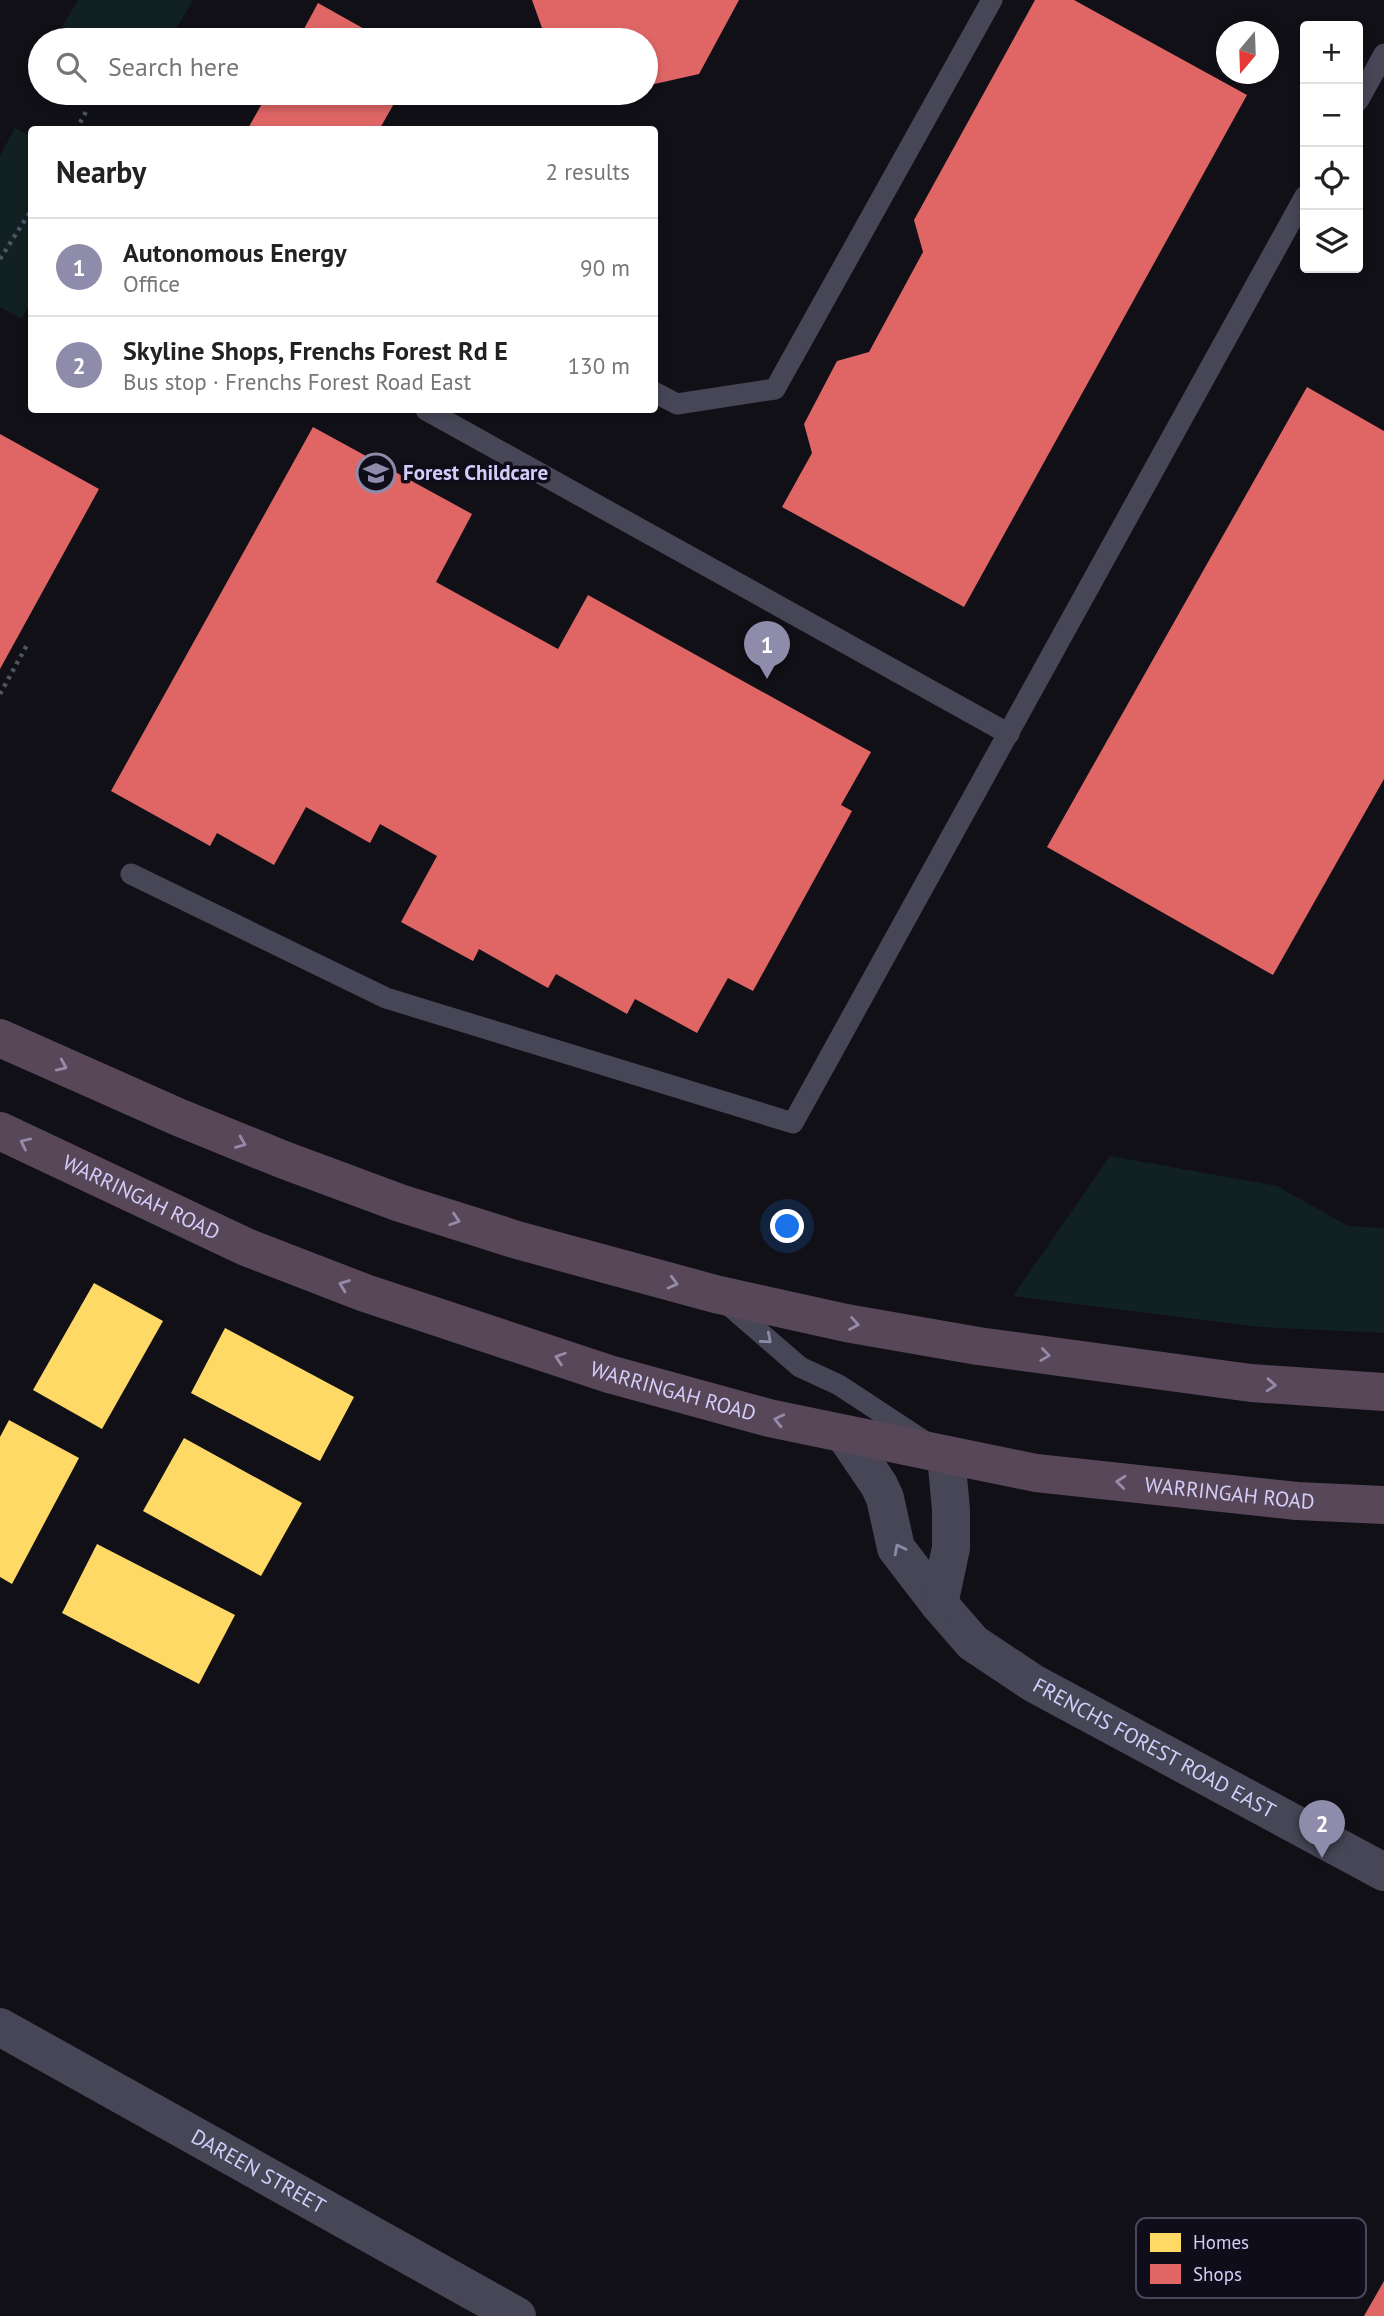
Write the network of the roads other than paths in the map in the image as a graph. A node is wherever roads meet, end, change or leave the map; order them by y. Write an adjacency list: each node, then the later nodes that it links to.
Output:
1 (992, 0): 5 (lane)
2 (1384, 54): 3 (lane)
3 (1363, 92)
4 (1300, 205): 7 (lane)
5 (658, 394)
6 (431, 413): 7 (lane)
7 (1009, 734): 8 (lane)
8 (131, 874)
9 (0, 1038): 11 (highway, one-way to 11)
10 (0, 1131): 13 (highway, WARRINGAH ROAD, one-way to 10)
11 (715, 1294): 12 (highway, one-way to 12); 14 (lane, one-way to 14)
12 (1384, 1392)
13 (845, 1435): 14 (highway, WARRINGAH ROAD); 16 (street, FRENCHS FOREST ROAD EAST, one-way to 13)
14 (946, 1455): 15 (highway, WARRINGAH ROAD, one-way to 14); 16 (street)
15 (1384, 1505)
16 (939, 1604): 17 (street, FRENCHS FOREST ROAD EAST)
17 (1384, 1872)
18 (0, 2027): 19 (street, DAREEN STREET)
19 (517, 2316)

